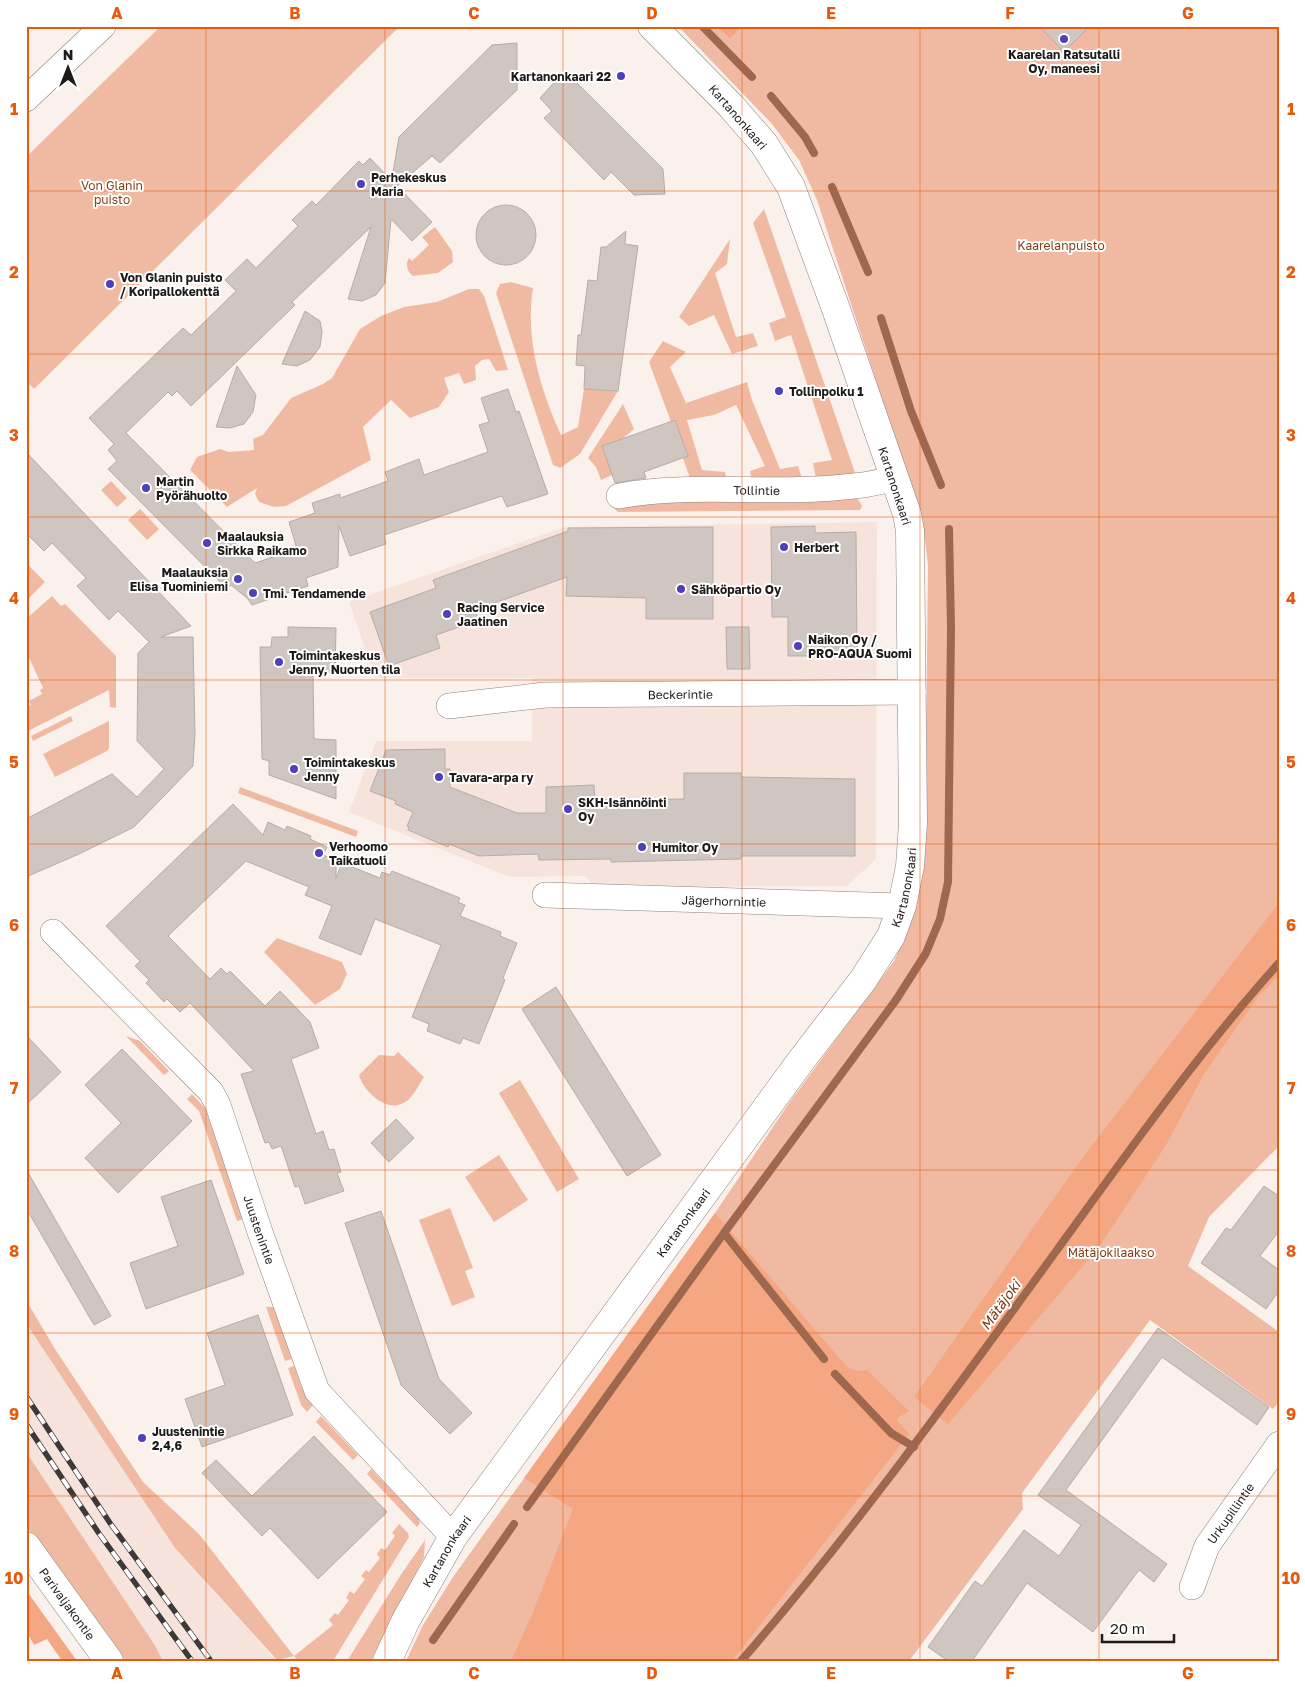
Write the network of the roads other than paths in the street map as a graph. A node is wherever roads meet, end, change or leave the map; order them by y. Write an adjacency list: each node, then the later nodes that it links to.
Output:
1 (103, 26): 3 (street)
2 (652, 26): 4 (street, Kartanonkaari)
3 (26, 98)
4 (893, 478): 5 (street, Tollintie); 6 (street, Kartanonkaari)
5 (619, 496)
6 (913, 692): 7 (street, Beckerintie); 9 (street, Kartanonkaari)
7 (449, 706)
8 (545, 895): 9 (street, Jägerhornintie)
9 (902, 906): 12 (street, Kartanonkaari)
10 (53, 932): 12 (street, Juustenintie)
11 (1279, 1444): 14 (street, Urkupillintie)
12 (453, 1537): 16 (street, Kartanonkaari)
13 (26, 1546): 15 (street, Parivaljakontie)
14 (1192, 1587)
15 (109, 1661)
16 (387, 1661)

